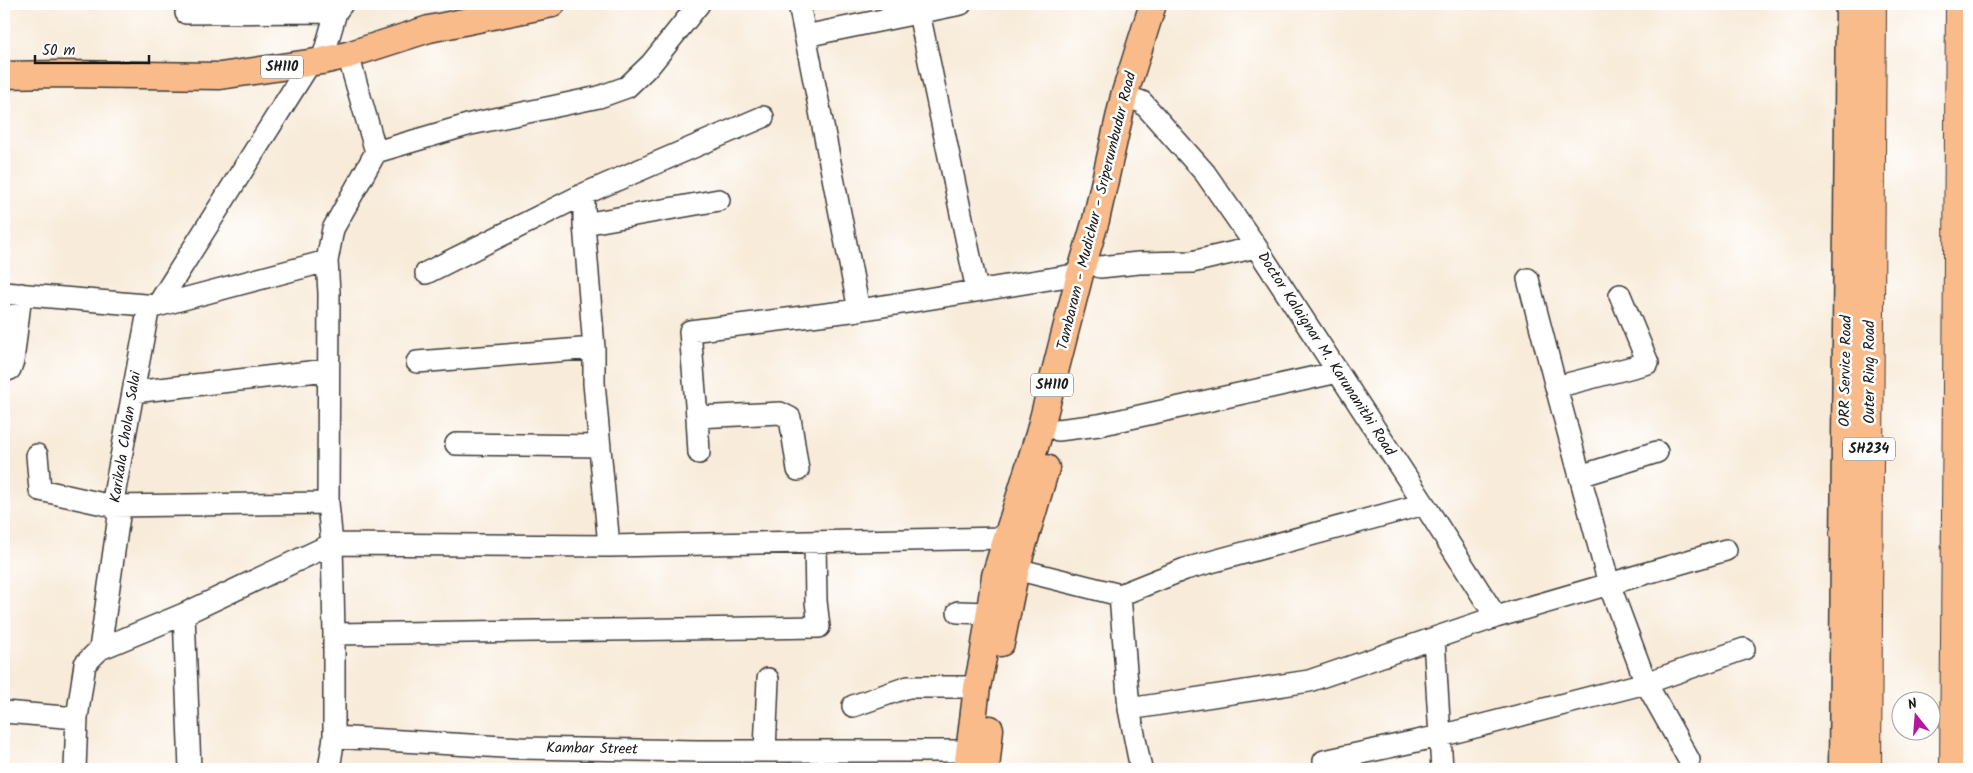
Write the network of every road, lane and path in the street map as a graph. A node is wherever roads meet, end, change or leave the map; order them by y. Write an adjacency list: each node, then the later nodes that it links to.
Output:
1 (552, 4): 12 (main road, SH110)
2 (699, 4): 22 (street)
3 (799, 4): 16 (street)
4 (962, 4): 13 (street)
5 (1154, 4): 20 (main road, Tambaram - Mudichur - Sriperumbudur Road / SH110)
6 (1171, 4): 20 (main road, Tambaram - Mudichur - Sriperumbudur Road / SH110)
7 (1842, 4): 15 (street)
8 (1849, 4): 15 (main road, ORR Service Road)
9 (1872, 4): 51 (highway, Outer Ring Road / SH234)
10 (1960, 4): 37 (highway)
11 (339, 8): 14 (street); 18 (street, Karikala Cholan Salai)
12 (467, 12): 17 (main road, SH110)
13 (919, 13): 16 (street); 31 (street)
14 (186, 14)
15 (1849, 33): 58 (main road, ORR Service Road)
16 (805, 36): 35 (street)
17 (348, 55): 18 (main road, SH110); 22 (street)
18 (316, 62): 19 (main road, SH110); 34 (street, Karikala Cholan Salai)
19 (4, 75)
20 (1133, 99): 26 (street, Doctor Kalaignar M. Karunanithi Road); 28 (main road, Tambaram - Mudichur - Sriperumbudur Road / SH110)
21 (763, 117): 23 (street)
22 (376, 152): 27 (street)
23 (584, 194): 25 (street); 29 (street)
24 (719, 200): 25 (street)
25 (584, 224): 36 (street)
26 (1256, 247): 28 (street); 41 (street, Doctor Kalaignar M. Karunanithi Road)
27 (327, 261): 34 (street); 39 (street)
28 (1090, 271): 31 (street); 46 (main road, Tambaram - Mudichur - Sriperumbudur Road / SH110); 59 (main road, Tambaram - Mudichur - Sriperumbudur Road / SH110)
29 (426, 273)
30 (1528, 279): 42 (street)
31 (977, 290): 35 (street)
32 (12, 293): 34 (street); 40 (street)
33 (1620, 295): 42 (street)
34 (153, 306): 43 (street, Karikala Cholan Salai)
35 (859, 310): 45 (street)
36 (594, 348): 38 (street); 48 (street)
37 (1957, 351): 44 (highway); 95 (highway)
38 (417, 362)
39 (327, 370): 43 (street); 55 (street)
40 (4, 371)
41 (1338, 372): 46 (street); 56 (street, Doctor Kalaignar M. Karunanithi Road)
42 (1556, 387): 54 (street)
43 (133, 392): 57 (street, Karikala Cholan Salai)
44 (1969, 402)
45 (697, 416): 50 (street); 53 (street)
46 (1058, 430): 64 (main road, Tambaram - Mudichur - Sriperumbudur Road / SH110)
47 (456, 444): 48 (street)
48 (599, 446): 62 (street)
49 (1657, 452): 54 (street)
50 (699, 453)
51 (1869, 453): 58 (highway); 94 (highway, Outer Ring Road / SH234)
52 (36, 455): 57 (street)
53 (798, 470)
54 (1580, 476): 65 (street)
55 (328, 503): 57 (street); 61 (street)
56 (1424, 504): 66 (street); 70 (street, Doctor Kalaignar M. Karunanithi Road)
57 (112, 506): 73 (street, Karikala Cholan Salai)
58 (1844, 534): 93 (main road, ORR Service Road)
59 (1005, 538): 60 (street); 69 (main road, Tambaram - Mudichur - Sriperumbudur Road / SH110)
60 (814, 542): 62 (street); 71 (street)
61 (332, 544): 62 (street); 68 (street); 71 (street)
62 (609, 546)
63 (1726, 550): 65 (street)
64 (1016, 569): 66 (street); 87 (main road, Tambaram - Mudichur - Sriperumbudur Road / SH110)
65 (1609, 584): 70 (street); 76 (street)
66 (1120, 595): 79 (street)
67 (958, 612): 69 (street)
68 (184, 614): 73 (street); 89 (street)
69 (989, 614): 77 (main road, Tambaram - Mudichur - Sriperumbudur Road / SH110)
70 (1496, 617): 72 (street)
71 (334, 634): 83 (street)
72 (1434, 639): 79 (street); 82 (street)
73 (100, 649): 81 (street)
74 (1744, 649): 76 (street)
75 (768, 679): 84 (street)
76 (1646, 683): 82 (street); 85 (street)
77 (977, 687): 78 (street); 87 (main road, Tambaram - Mudichur - Sriperumbudur Road / SH110)
78 (853, 706)
79 (1129, 709): 91 (street)
80 (4, 712): 81 (street)
81 (77, 718): 88 (street)
82 (1440, 736): 86 (street); 92 (street)
83 (334, 737): 84 (street, Kambar Street); 90 (street)
84 (765, 751): 87 (street, Kambar Street)
85 (1689, 760)
86 (1324, 761)
87 (974, 763)
88 (75, 769)
89 (190, 769)
90 (329, 769)
91 (1141, 769)
92 (1442, 769)
93 (1842, 769)
94 (1867, 769)
95 (1954, 769)

